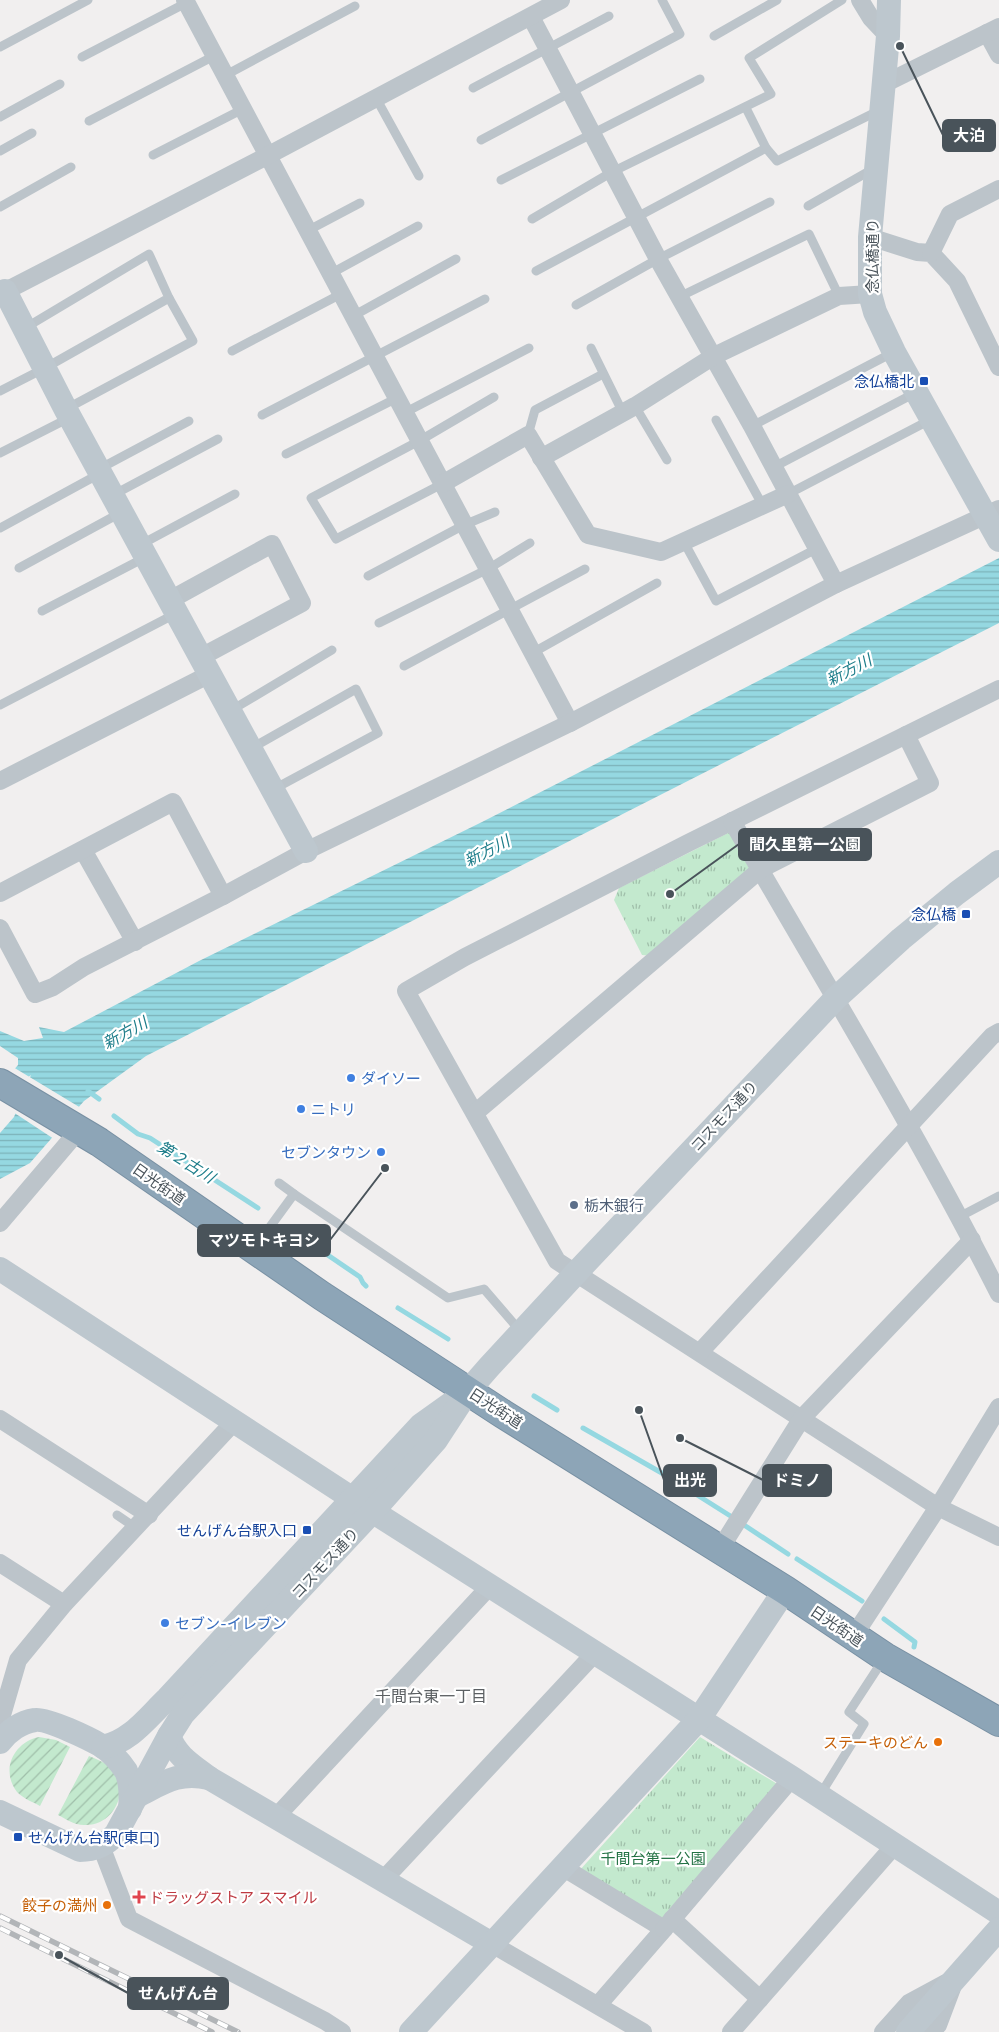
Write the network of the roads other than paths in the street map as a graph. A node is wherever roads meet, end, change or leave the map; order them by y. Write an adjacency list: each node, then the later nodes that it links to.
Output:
1 (88, 0): 15 (lane)
2 (561, 0): 10 (street)
3 (662, 0): 25 (lane)
4 (777, 0): 13 (lane)
5 (842, 0): 27 (lane)
6 (860, 0): 14 (street)
7 (889, 0): 14 (street, 念仏橋通り)
8 (186, 1): 18 (street); 19 (lane)
9 (355, 6): 20 (lane)
10 (531, 16): 16 (street); 26 (street)
11 (609, 16): 16 (lane)
12 (993, 30): 17 (street); 23 (street)
13 (714, 36)
14 (888, 36): 23 (street, 念仏橋通り)
15 (0, 47)
16 (548, 49): 24 (lane); 25 (street)
17 (999, 55)
18 (214, 56): 20 (street); 31 (lane)
19 (82, 57)
20 (224, 76): 28 (street)
21 (700, 79): 33 (lane)
22 (60, 84): 30 (lane)
23 (884, 84): 29 (street, 念仏橋通り)
24 (473, 88)
25 (571, 92): 33 (street); 34 (lane)
26 (376, 98): 38 (street); 42 (lane)
27 (746, 108): 35 (lane); 41 (lane)
28 (243, 110): 37 (lane); 38 (street)
29 (881, 110): 35 (lane); 40 (street, 念仏橋通り)
30 (0, 117)
31 (89, 122)
32 (32, 133): 36 (lane)
33 (593, 134): 41 (street); 43 (lane)
34 (481, 140)
35 (766, 148): 49 (lane)
36 (0, 151)
37 (153, 156)
38 (267, 156): 52 (street); 59 (street)
39 (71, 168): 48 (lane)
40 (874, 169): 47 (lane); 53 (street, 念仏橋通り)
41 (612, 172): 49 (street); 50 (lane)
42 (420, 176)
43 (501, 180)
44 (999, 189): 54 (street)
45 (770, 202): 56 (lane)
46 (360, 203): 52 (lane)
47 (808, 206)
48 (0, 207)
49 (636, 216): 56 (street); 57 (lane)
50 (532, 219)
51 (418, 226): 58 (lane)
52 (307, 231): 58 (street)
53 (870, 237): 54 (street); 61 (street, 念仏橋通り)
54 (931, 253): 75 (street)
55 (456, 259): 67 (lane)
56 (658, 259): 63 (street); 66 (lane)
57 (536, 271)
58 (330, 274): 60 (street)
59 (2, 289): 68 (street)
60 (341, 294): 67 (street); 71 (lane)
61 (870, 294): 62 (street); 72 (street, 念仏橋通り)
62 (839, 296): 63 (lane); 74 (street)
63 (679, 297): 74 (street)
64 (169, 298): 68 (lane); 76 (lane); 83 (lane)
65 (485, 299): 73 (lane)
66 (576, 305)
67 (353, 316): 73 (street)
68 (25, 328): 76 (street)
69 (529, 348): 81 (lane)
70 (591, 348): 77 (lane)
71 (232, 350)
72 (894, 352): 79 (street, 念仏橋通り); 88 (lane)
73 (374, 356): 81 (street); 84 (lane)
74 (714, 356): 82 (street); 88 (street)
75 (999, 367)
76 (45, 368): 78 (lane); 83 (street)
77 (603, 374): 82 (lane); 89 (lane)
78 (0, 391)
79 (917, 392): 85 (street, 念仏橋通り); 96 (lane)
80 (494, 397): 91 (lane)
81 (401, 406): 91 (street); 93 (lane)
82 (629, 409): 94 (street); 95 (lane)
83 (68, 413): 92 (lane); 97 (street)
84 (262, 415)
85 (932, 419): 100 (lane); 104 (street, 念仏橋通り)
86 (716, 420): 102 (lane)
87 (189, 421): 97 (lane)
88 (752, 426): 96 (street)
89 (528, 435): 94 (street); 98 (street)
90 (218, 438): 101 (lane)
91 (419, 441): 98 (street); 98 (lane)
92 (0, 453)
93 (286, 454)
94 (541, 458): 107 (street)
95 (667, 460)
96 (774, 468): 100 (street)
97 (100, 471): 101 (street); 106 (lane)
98 (442, 484): 105 (street)
99 (235, 494): 110 (lane)
100 (788, 494): 102 (street); 109 (street)
101 (117, 504): 110 (street); 111 (lane)
102 (763, 506): 107 (street)
103 (495, 512): 105 (lane)
104 (994, 524): 116 (street)
105 (464, 525): 112 (street); 114 (lane)
106 (0, 528)
107 (684, 542): 109 (lane)
108 (530, 543): 112 (lane)
109 (818, 548): 116 (street)
110 (143, 551): 117 (street); 119 (lane)
111 (19, 568)
112 (488, 569): 118 (street); 120 (lane)
113 (585, 569): 118 (lane)
114 (368, 576)
115 (657, 583): 122 (lane)
116 (836, 584): 128 (street)
117 (173, 607): 123 (street); 123 (street); 126 (lane)
118 (510, 610): 122 (street); 124 (lane)
119 (42, 611)
120 (379, 623)
121 (332, 650): 127 (lane)
122 (534, 652): 128 (street)
123 (205, 666): 127 (street); 131 (street)
124 (404, 666)
125 (999, 689): 129 (street)
126 (0, 705)
127 (230, 711): 130 (street)
128 (570, 723): 135 (street)
129 (906, 735): 133 (street); 137 (street)
130 (250, 749): 132 (street); 132 (lane)
131 (0, 782)
132 (272, 790): 135 (street)
133 (732, 821): 137 (street); 145 (street)
134 (83, 850): 138 (street); 139 (street); 141 (street)
135 (306, 851): 139 (street)
136 (999, 862): 142 (street, コスモス通り)
137 (761, 869): 142 (street); 145 (street)
138 (0, 893)
139 (224, 896): 141 (street)
140 (0, 928): 141 (street)
141 (135, 942)
142 (836, 998): 147 (street); 156 (street, コスモス通り)
143 (997, 1039): 147 (street)
144 (0, 1083): 146 (highway, 日光街道)
145 (475, 1113): 156 (street)
146 (76, 1128): 152 (street); 154 (highway, 日光街道)
147 (908, 1128): 151 (street); 159 (street)
148 (279, 1183): 149 (lane)
149 (294, 1194): 154 (lane); 158 (lane)
150 (999, 1196): 151 (lane)
151 (959, 1217): 153 (street)
152 (0, 1223)
153 (972, 1240): 157 (street); 162 (street)
154 (254, 1249): 160 (highway, 日光街道)
155 (0, 1269): 164 (street)
156 (575, 1274): 158 (street, コスモス通り); 159 (street)
157 (996, 1282)
158 (522, 1332): 160 (street, コスモス通り)
159 (700, 1352): 162 (street)
160 (468, 1391): 165 (street, コスモス通り); 167 (street, コスモス通り); 172 (highway, 日光街道)
161 (998, 1411): 166 (street)
162 (802, 1418): 166 (street); 172 (street)
163 (0, 1419): 169 (street)
164 (234, 1422): 165 (street); 169 (street)
165 (353, 1499): 167 (street); 186 (street, コスモス通り)
166 (938, 1506): 171 (street); 177 (street)
167 (373, 1512): 174 (street); 184 (street, コスモス通り)
168 (117, 1515): 170 (lane)
169 (148, 1515): 170 (street)
170 (136, 1528): 176 (street)
171 (999, 1537)
172 (720, 1549): 175 (highway, 日光街道)
173 (0, 1563): 176 (street)
174 (490, 1586): 178 (street); 192 (street)
175 (785, 1590): 177 (highway, 日光街道); 181 (street)
176 (64, 1604): 180 (street)
177 (853, 1637): 179 (highway, 日光街道)
178 (595, 1653): 181 (street); 196 (street)
179 (885, 1657): 183 (highway, 日光街道); 189 (lane)
180 (4, 1688): 182 (street)
181 (700, 1719): 188 (street); 195 (street)
182 (0, 1722)
183 (999, 1722)
184 (169, 1736): 187 (street); 190 (street, コスモス通り)
185 (0, 1742): 186 (street)
186 (103, 1747): 190 (street)
187 (209, 1778): 190 (street); 192 (street)
188 (792, 1778): 189 (street); 198 (street)
189 (819, 1797): 194 (street)
190 (133, 1804): 193 (street, コスモス通り)
191 (0, 1812): 193 (street)
192 (276, 1817): 196 (street)
193 (108, 1840): 204 (street)
194 (894, 1846): 197 (street); 202 (street)
195 (564, 1868): 198 (street); 200 (street)
196 (383, 1880): 200 (street)
197 (999, 1913)
198 (668, 1924): 202 (street); 203 (street)
199 (999, 1929): 201 (street)
200 (492, 1944): 203 (street); 205 (street)
201 (955, 1978): 208 (street); 209 (street); 210 (street)
202 (760, 1999): 207 (street)
203 (598, 2005): 206 (street)
204 (342, 2032)
205 (411, 2032)
206 (643, 2032)
207 (731, 2032)
208 (883, 2032)
209 (908, 2032)
210 (931, 2032)

